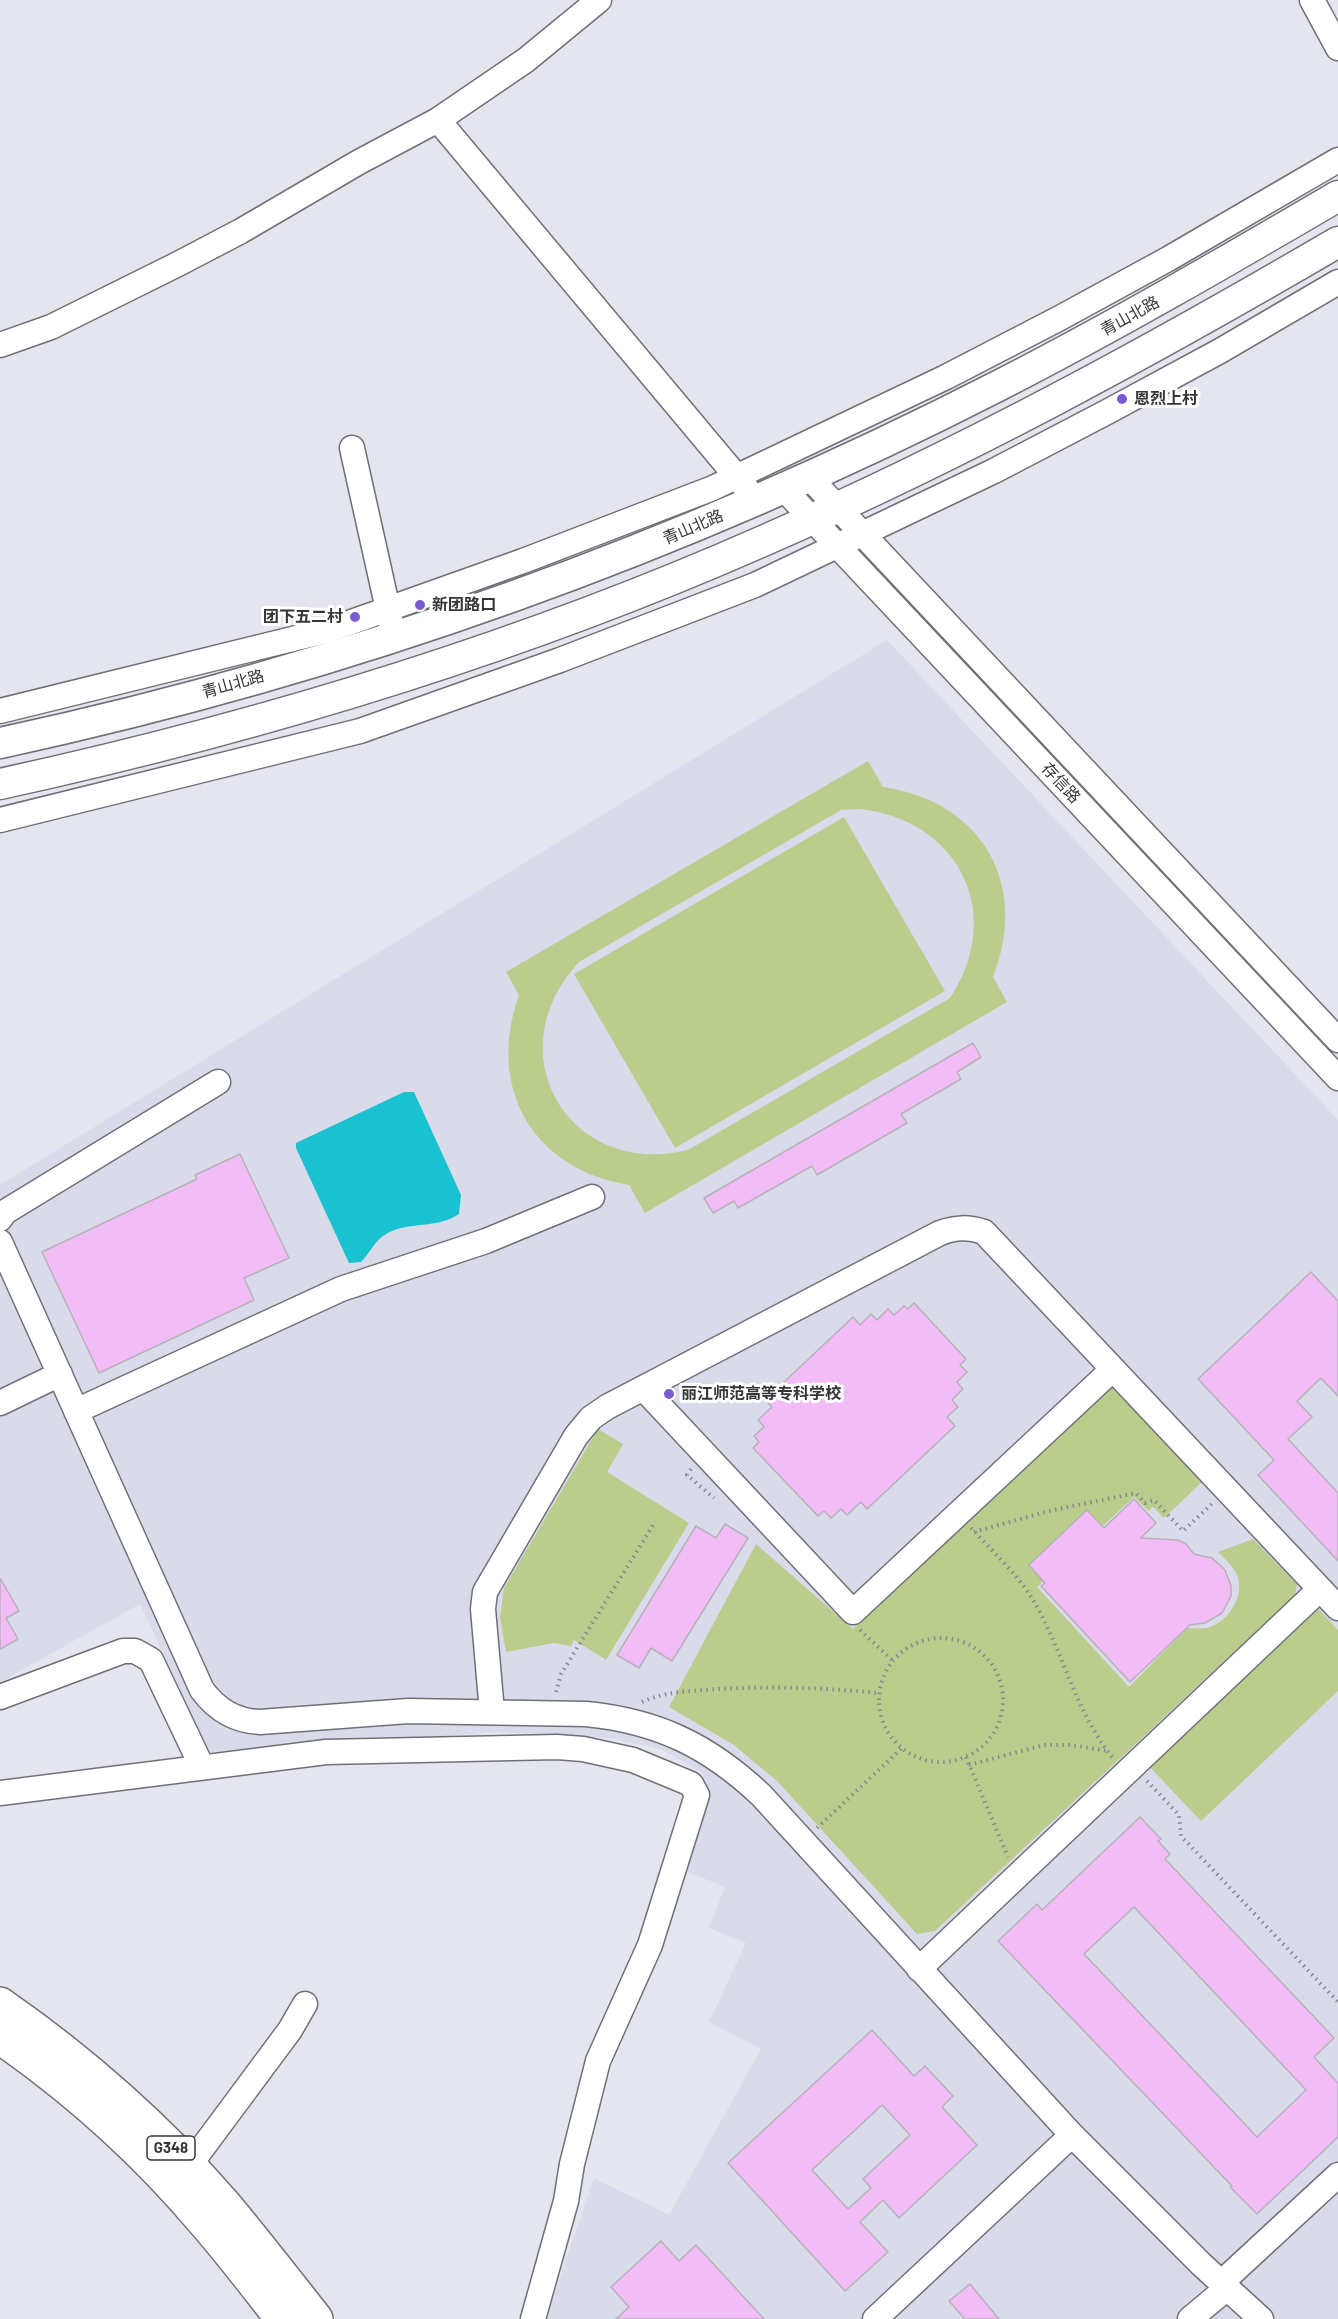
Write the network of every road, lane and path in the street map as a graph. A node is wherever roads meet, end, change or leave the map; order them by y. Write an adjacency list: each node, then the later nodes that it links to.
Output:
1 (599, 0): 4 (street)
2 (1312, 0): 3 (street)
3 (1338, 48)
4 (438, 120): 9 (street); 11 (street)
5 (1338, 160): 11 (street)
6 (1338, 196): 12 (main road, 青山北路)
7 (1338, 243): 14 (main road)
8 (1338, 282): 15 (street)
9 (0, 345)
10 (352, 448): 17 (street)
11 (737, 477): 13 (street); 17 (street)
12 (796, 482): 13 (main road, 青山北路); 14 (street, 存信路)
13 (757, 500): 17 (main road, 青山北路)
14 (825, 513): 15 (street, 存信路); 16 (street, 存信路); 20 (main road)
15 (864, 535): 16 (street); 22 (street, 存信路)
16 (838, 547): 21 (street); 23 (street, 存信路)
17 (391, 623): 18 (street); 19 (main road, 青山北路)
18 (0, 711)
19 (0, 743)
20 (0, 784)
21 (0, 820)
22 (1338, 1040)
23 (1338, 1078)
24 (218, 1082): 26 (street)
25 (592, 1197): 32 (street)
26 (2, 1213)
27 (0, 1242): 29 (street)
28 (1113, 1369): 30 (street); 33 (street); 34 (street)
29 (60, 1374): 31 (street); 32 (street)
30 (643, 1388): 34 (street); 41 (street)
31 (0, 1403)
32 (76, 1411): 41 (street)
33 (1227, 1490): 36 (path); 37 (street)
34 (958, 1514): 36 (path)
35 (655, 1522): 42 (path)
36 (974, 1532): 45 (path)
37 (1320, 1589): 38 (street); 49 (street)
38 (1338, 1608)
39 (879, 1693): 43 (path); 44 (path); 46 (path)
40 (0, 1697): 48 (street)
41 (492, 1712): 42 (street)
42 (550, 1713): 43 (street)
43 (610, 1716): 51 (street)
44 (902, 1748): 46 (path); 51 (path)
45 (1108, 1751): 47 (path); 49 (path)
46 (966, 1757): 47 (path)
47 (969, 1765): 52 (path)
48 (202, 1767): 50 (street); 64 (street)
49 (1130, 1770): 52 (street); 54 (path)
50 (0, 1792)
51 (803, 1841): 53 (street)
52 (1016, 1878): 53 (street)
53 (919, 1969): 58 (street)
54 (1338, 2002)
55 (0, 2004): 59 (highway, G348)
56 (305, 2004): 59 (street)
57 (0, 2037): 62 (highway, G348)
58 (1072, 2135): 61 (street); 65 (street)
59 (189, 2166): 63 (highway, G348)
60 (1338, 2175): 61 (street)
61 (1224, 2286): 66 (street); 67 (street)
62 (282, 2319)
63 (316, 2319)
64 (533, 2319)
65 (875, 2319)
66 (1190, 2319)
67 (1261, 2319)

